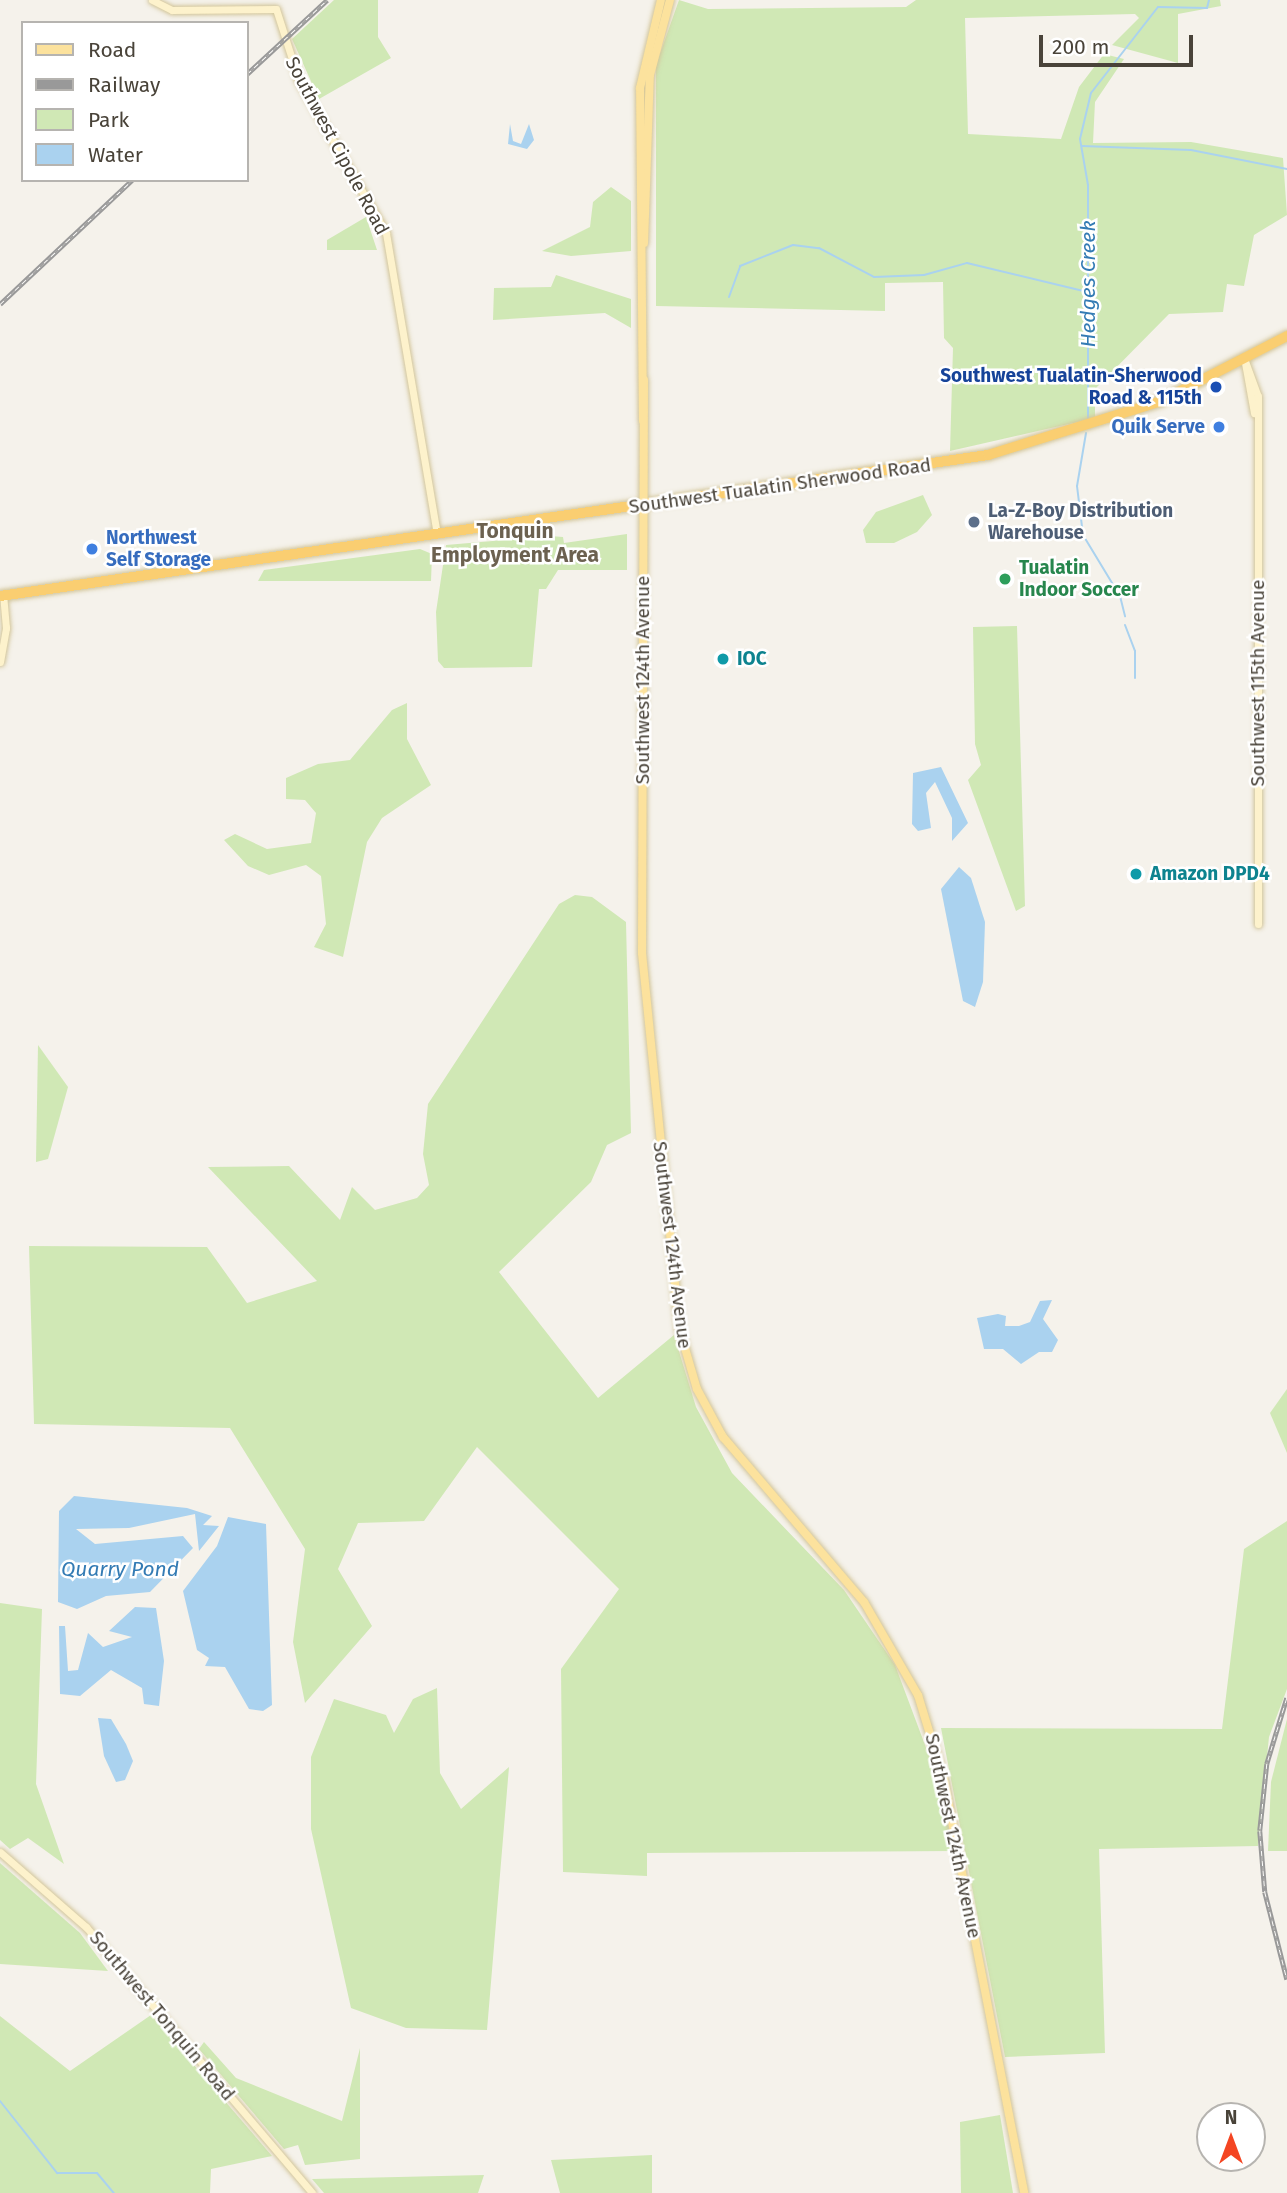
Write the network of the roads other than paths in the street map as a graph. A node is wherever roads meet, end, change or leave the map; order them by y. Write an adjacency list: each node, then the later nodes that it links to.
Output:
1 (152, 0): 5 (street)
2 (282, 0): 5 (street)
3 (661, 0): 6 (main road, Southwest 124th Avenue)
4 (670, 0): 6 (main road, Southwest 124th Avenue)
5 (276, 9): 10 (street, Southwest Cipole Road)
6 (644, 243): 9 (main road, Southwest 124th Avenue)
7 (1287, 336): 8 (highway, Southwest Tualatin Sherwood Road)
8 (1245, 361): 9 (highway, Southwest Tualatin Sherwood Road); 13 (street, Southwest 115th Avenue)
9 (644, 505): 10 (highway, Southwest Tualatin Sherwood Road); 16 (main road, Southwest 124th Avenue)
10 (437, 534): 11 (highway, Southwest Tualatin Sherwood Road)
11 (1, 595): 12 (street)
12 (0, 662)
13 (1258, 924)
14 (0, 1852): 15 (street, Southwest Tonquin Road)
15 (312, 2193)
16 (1024, 2193)

